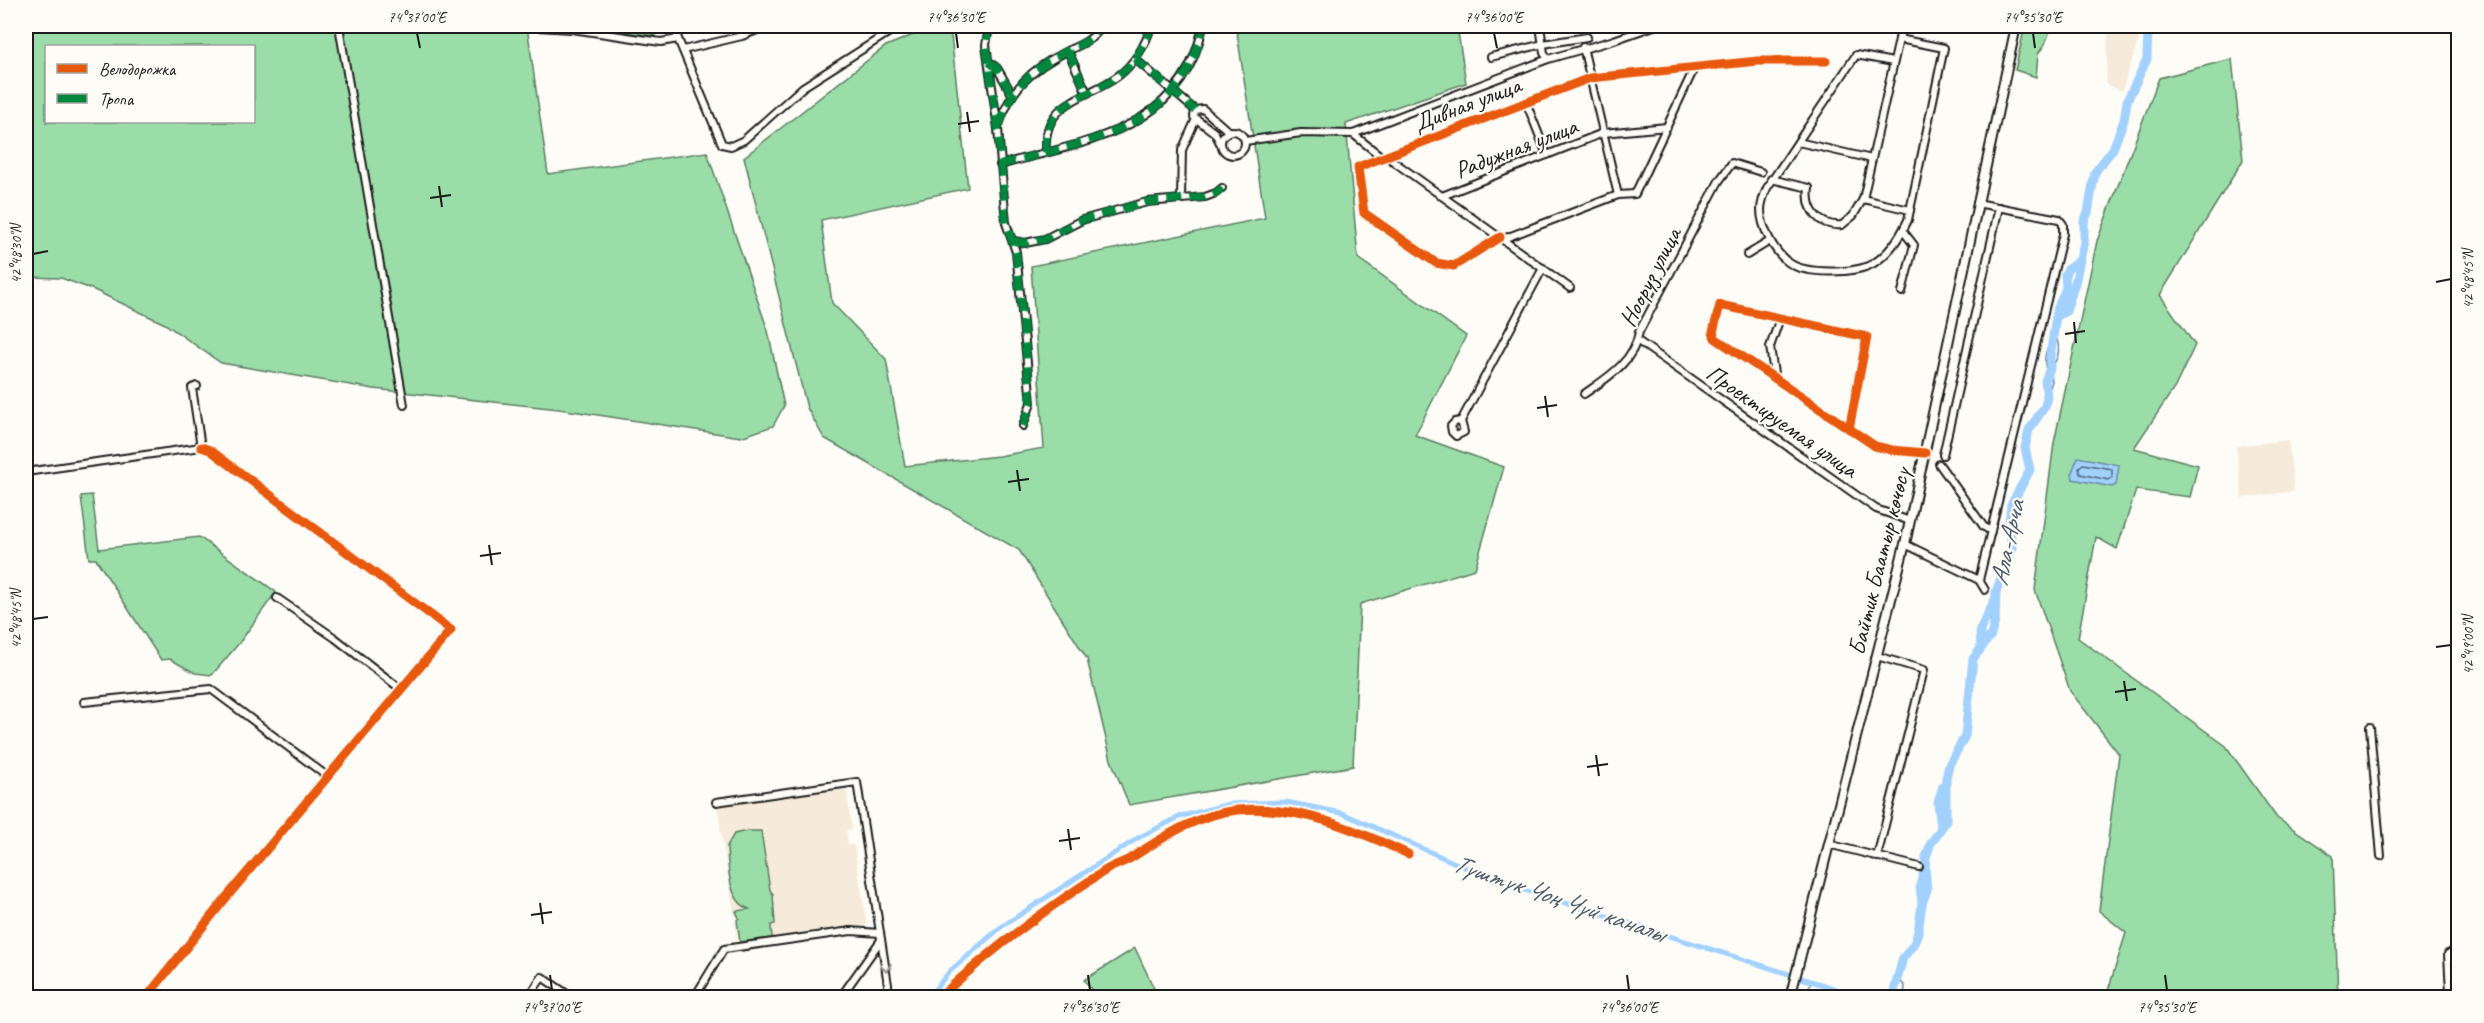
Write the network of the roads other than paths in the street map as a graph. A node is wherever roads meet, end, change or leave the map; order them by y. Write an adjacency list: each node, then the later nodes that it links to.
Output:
1 (339, 26): 73 (street)
2 (519, 26): 17 (street)
3 (675, 26): 17 (street)
4 (767, 26): 21 (street)
5 (899, 26): 21 (street)
6 (992, 26): 27 (street)
7 (1102, 26): 22 (street)
8 (1151, 26): 24 (street)
9 (1203, 26): 31 (street)
10 (1540, 26): 19 (street)
11 (1627, 26): 15 (street)
12 (1654, 26): 15 (street)
13 (1902, 26): 18 (street)
14 (2016, 26): 57 (main road, Байтик Баатыр көчөсү)
15 (1629, 35): 20 (street)
16 (1587, 37): 19 (street)
17 (678, 39): 21 (street)
18 (1899, 39): 28 (street); 59 (street)
19 (1543, 44): 23 (street); 25 (street)
20 (1583, 47): 25 (street); 30 (street)
21 (683, 50)
22 (1068, 51): 32 (street); 33 (street)
23 (1491, 57)
24 (1135, 59): 31 (street); 32 (street)
25 (1548, 59): 41 (street)
26 (1826, 61): 29 (street, Дивная улица)
27 (989, 62): 33 (street); 38 (street)
28 (1893, 62): 43 (street); 48 (street)
29 (1693, 68): 30 (street, Дивная улица); 37 (street)
30 (1590, 78): 34 (street, Дивная улица); 40 (street)
31 (1173, 91): 35 (street); 45 (street)
32 (1087, 93): 45 (street)
33 (1012, 94): 38 (street)
34 (1526, 102): 46 (street); 47 (street, Дивная улица)
35 (1195, 110): 36 (street); 39 (street)
36 (1196, 120): 44 (street); 55 (street)
37 (1667, 127): 40 (street, Радужная улица); 53 (street)
38 (998, 129): 49 (street)
39 (1228, 132): 42 (street); 44 (street)
40 (1603, 133): 46 (street, Радужная улица); 53 (street)
41 (1353, 134): 42 (street); 47 (street)
42 (1245, 141): 44 (street)
43 (1798, 142): 48 (street); 51 (street)
44 (1220, 143)
45 (1046, 152): 49 (street)
46 (1547, 155): 54 (street, Радужная улица)
47 (1384, 157): 54 (street); 61 (street, Дивная улица)
48 (1872, 159): 56 (street)
49 (1000, 165): 62 (street)
50 (1761, 172): 69 (street, Нооруз улица)
51 (1771, 179): 56 (street); 63 (street)
52 (1222, 188): 55 (street)
53 (1618, 195): 61 (street)
54 (1442, 196): 61 (street)
55 (1180, 198): 62 (street)
56 (1863, 199): 59 (street)
57 (1977, 203): 58 (street); 78 (main road, Байтик Баатыр көчөсү)
58 (1999, 207): 79 (street); 83 (street)
59 (1910, 210): 60 (street)
60 (1903, 231): 63 (street); 67 (street)
61 (1501, 238): 65 (street)
62 (1014, 241): 75 (street)
63 (1770, 241): 64 (street)
64 (1747, 255)
65 (1543, 268): 66 (street); 74 (street)
66 (1570, 288)
67 (1902, 292)
68 (1780, 318): 70 (street); 70 (street); 76 (street)
69 (1638, 341): 72 (street, Нооруз улица); 82 (street, Проектируемая улица)
70 (1775, 380): 76 (street)
71 (197, 386): 77 (street)
72 (1584, 394)
73 (404, 405)
74 (1461, 421)
75 (1023, 426)
76 (1849, 429): 78 (street)
77 (201, 447): 81 (street); 89 (street)
78 (1925, 453): 82 (main road, Байтик Баатыр көчөсү)
79 (1943, 455)
80 (1939, 464): 83 (street)
81 (26, 472)
82 (1910, 521): 84 (main road, Байтик Баатыр көчөсү)
83 (1991, 531): 85 (street)
84 (1905, 544): 85 (street); 88 (main road, Байтик Баатыр көчөсү)
85 (1979, 580): 86 (street)
86 (1985, 590)
87 (277, 598): 89 (street)
88 (1877, 656): 94 (main road, Байтик Баатыр көчөсү); 96 (street)
89 (402, 690): 92 (street)
90 (84, 702): 92 (street)
91 (2370, 728): 97 (street)
92 (327, 777): 101 (street)
93 (716, 802): 99 (street)
94 (1828, 844): 96 (street); 108 (main road, Байтик Баатыр көчөсү)
95 (1408, 854): 107 (street)
96 (1877, 856): 98 (street)
97 (2381, 856)
98 (1919, 867)
99 (880, 936): 104 (street); 105 (street); 106 (street, one-way to 106)
100 (2458, 949): 109 (street)
101 (146, 998)
102 (528, 998): 103 (street)
103 (573, 998)
104 (694, 998)
105 (840, 998)
106 (890, 998)
107 (939, 998)
108 (1790, 998)
109 (2439, 998)

